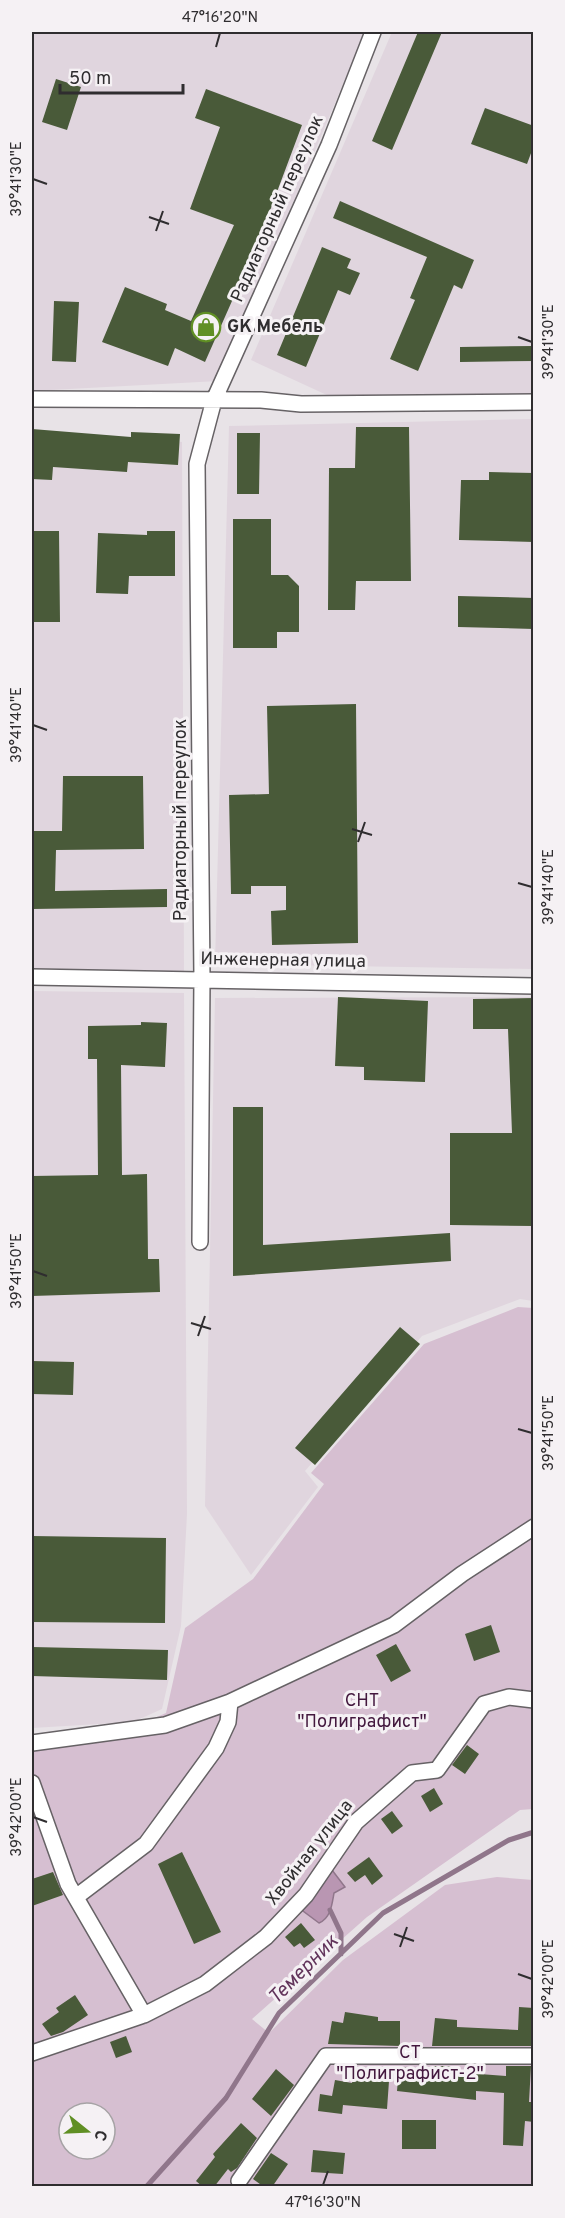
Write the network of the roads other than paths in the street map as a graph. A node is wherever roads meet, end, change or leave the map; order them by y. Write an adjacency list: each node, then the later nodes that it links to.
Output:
1 (374, 32): 3 (street, Радиаторный переулок)
2 (32, 399): 3 (street)
3 (214, 400): 4 (street); 6 (street, Радиаторный переулок)
4 (534, 402)
5 (32, 977): 6 (street, Инженерная улица)
6 (201, 978): 7 (street, Инженерная улица); 8 (street, Радиаторный переулок)
7 (534, 986)
8 (200, 1242)
9 (534, 1527): 11 (street)
10 (534, 1700): 15 (street, Хвойная улица)
11 (230, 1702): 12 (street); 14 (street)
12 (32, 1743)
13 (32, 1783): 14 (street)
14 (76, 1897): 15 (street)
15 (144, 2015): 16 (street, Хвойная улица)
16 (32, 2053)
17 (534, 2056): 18 (street)
18 (239, 2181)

